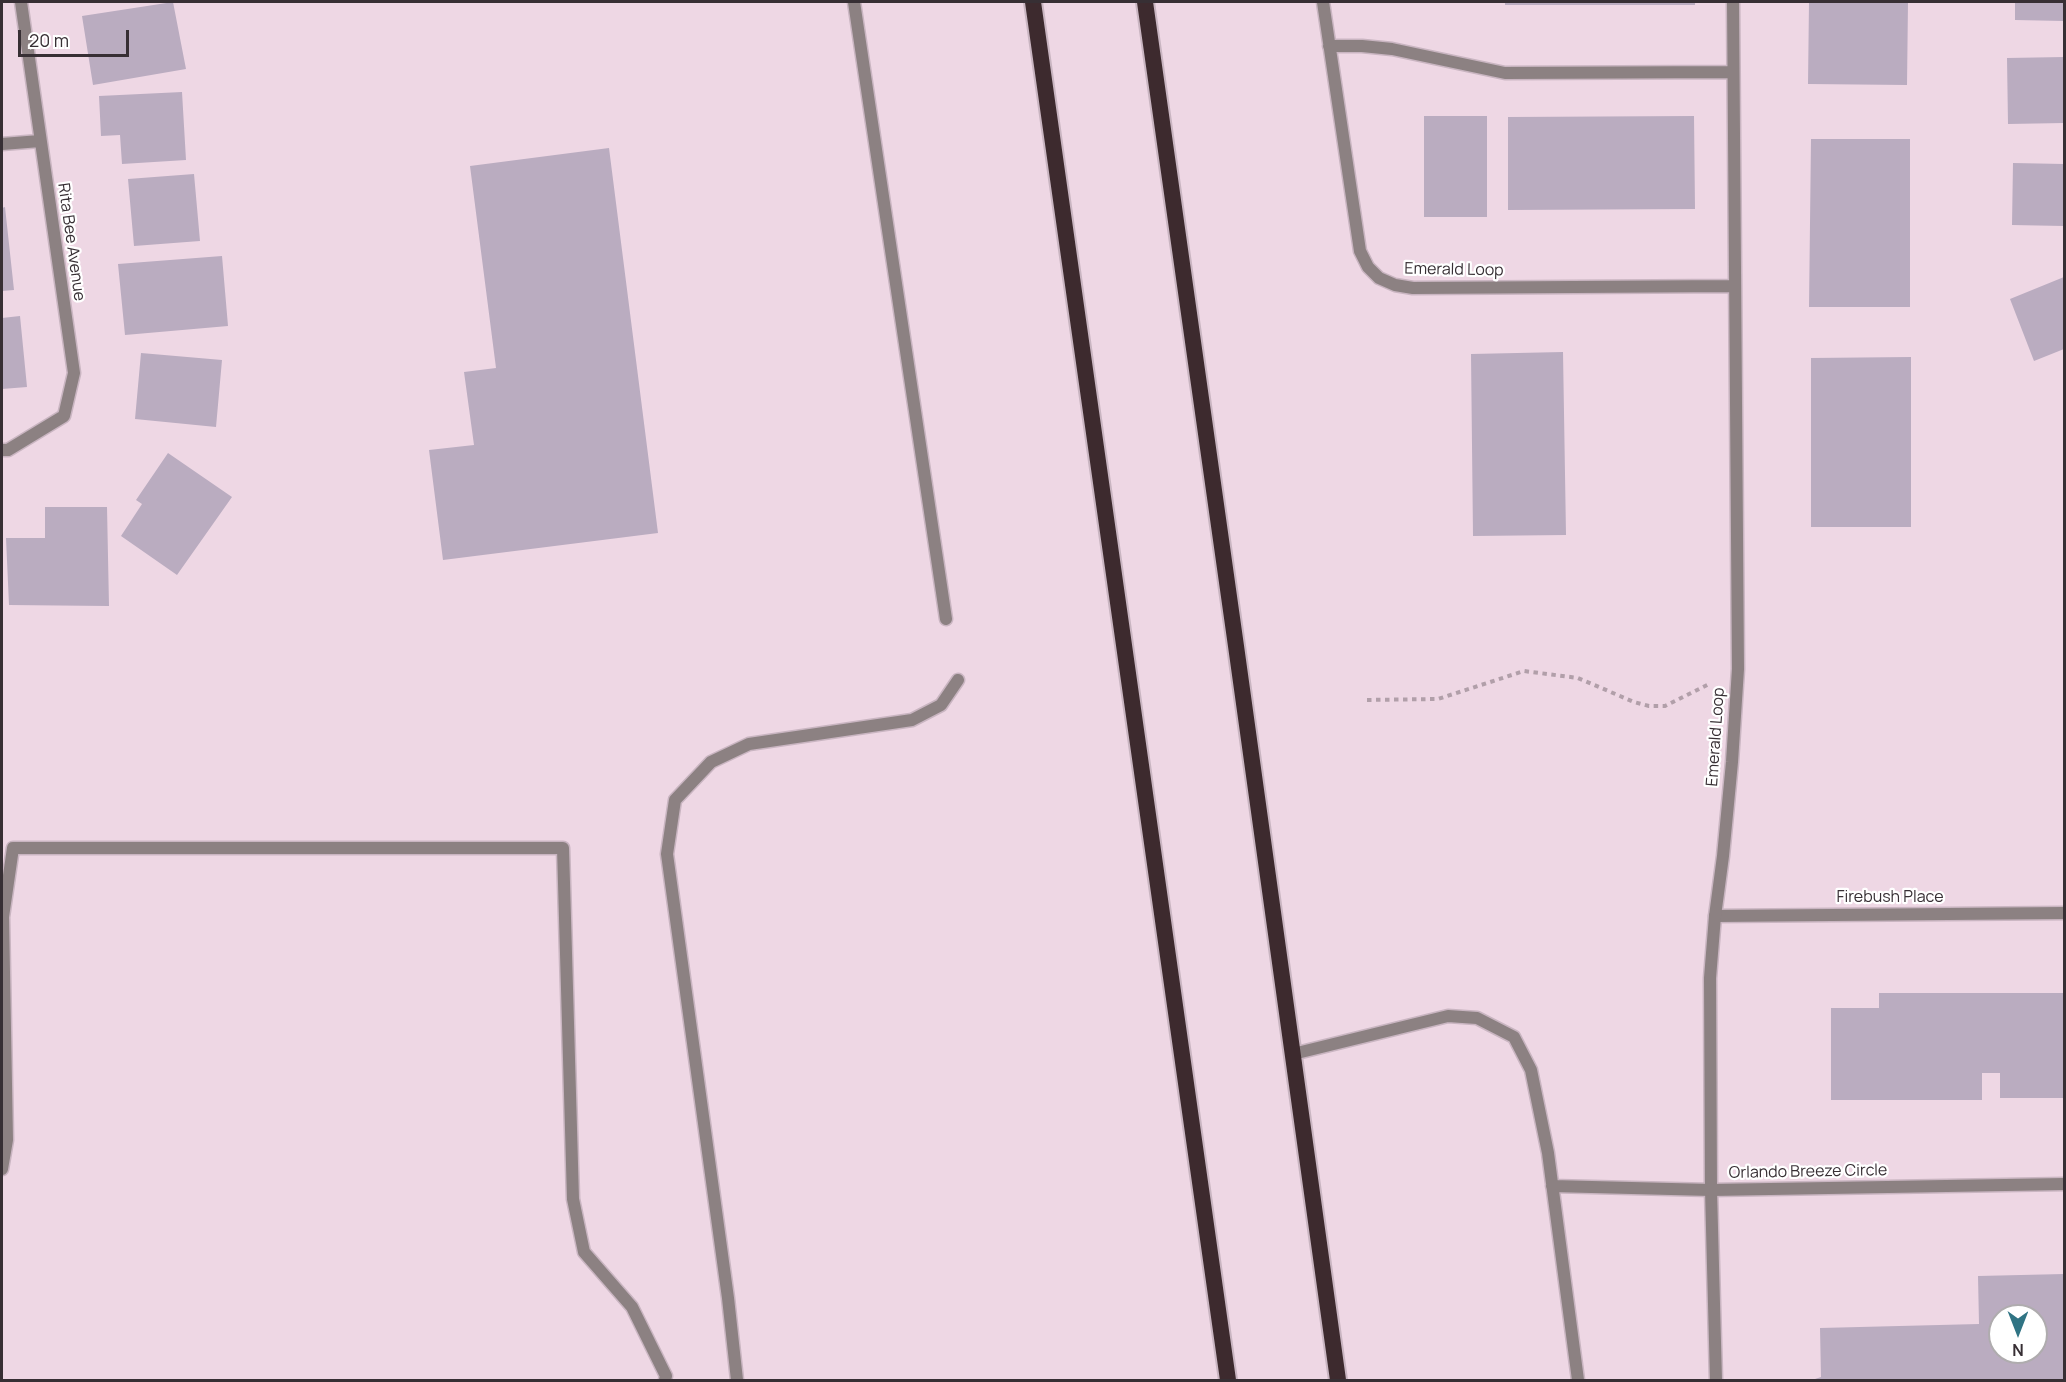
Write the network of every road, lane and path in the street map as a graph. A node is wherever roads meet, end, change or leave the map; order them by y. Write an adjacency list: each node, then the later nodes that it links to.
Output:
1 (21, 2): 9 (street, Rita Bee Avenue)
2 (854, 2): 13 (street)
3 (1033, 2): 26 (highway)
4 (1145, 2): 19 (highway)
5 (1323, 2): 7 (street, Emerald Loop)
6 (1733, 2): 8 (street, Emerald Loop)
7 (1329, 46): 8 (street); 11 (street, Emerald Loop)
8 (1733, 72): 11 (street, Emerald Loop)
9 (39, 141): 10 (street); 12 (street, Rita Bee Avenue)
10 (2, 144)
11 (1734, 286): 14 (street, Emerald Loop)
12 (2, 450)
13 (946, 619)
14 (1738, 669): 16 (path); 18 (street, Emerald Loop)
15 (958, 680): 25 (street)
16 (1367, 700)
17 (2064, 913): 18 (street, Firebush Place)
18 (1715, 916): 23 (street, Emerald Loop)
19 (1293, 1054): 22 (street); 27 (highway)
20 (2, 1169): 24 (street)
21 (2064, 1184): 23 (street, Orlando Breeze Circle)
22 (1552, 1186): 23 (street, Orlando Breeze Circle); 28 (street)
23 (1712, 1190): 29 (street, Emerald Loop)
24 (665, 1380)
25 (737, 1380)
26 (1228, 1380)
27 (1338, 1380)
28 (1578, 1380)
29 (1716, 1380)

